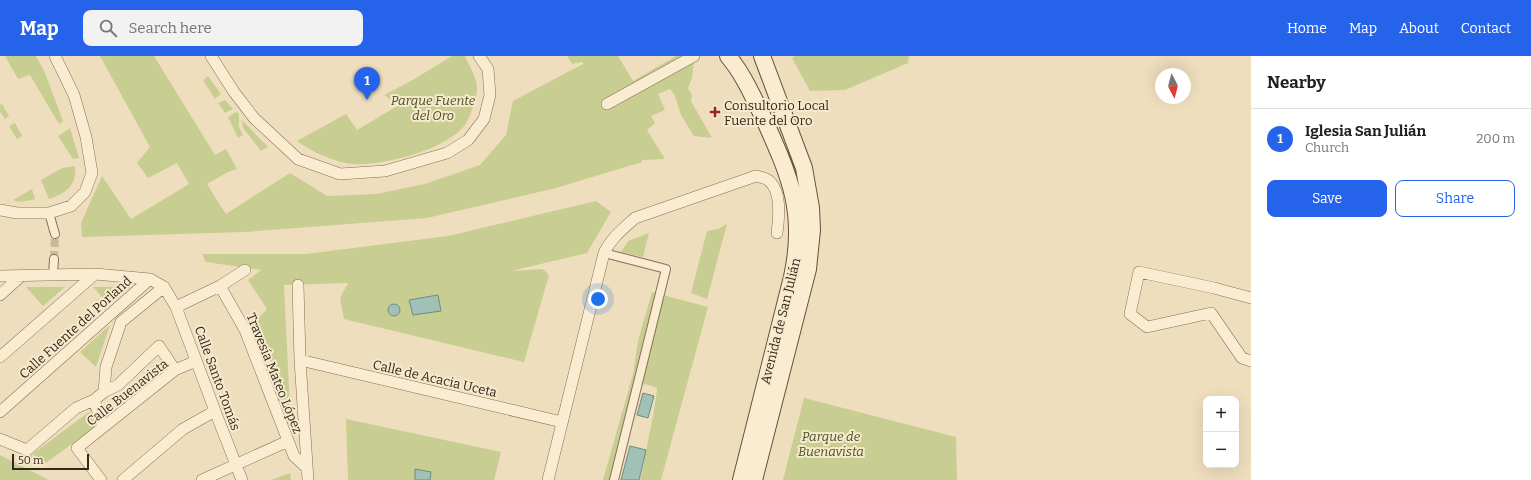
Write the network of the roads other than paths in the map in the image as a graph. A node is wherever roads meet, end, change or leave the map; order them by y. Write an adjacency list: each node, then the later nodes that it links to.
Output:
1 (55, 56): 9 (street)
2 (211, 56): 3 (street)
3 (479, 56)
4 (694, 56): 7 (street)
5 (728, 56): 48 (main road, Avenida de San Julián)
6 (762, 56): 49 (main road, Avenida de San Julián)
7 (607, 104)
8 (0, 210): 9 (street)
9 (48, 213): 11 (street)
10 (777, 233): 12 (street)
11 (55, 234)
12 (604, 253): 35 (street); 47 (street)
13 (54, 259): 16 (street)
14 (245, 270): 21 (street)
15 (95, 274): 16 (street); 19 (street); 26 (street)
16 (53, 275): 18 (street)
17 (0, 276): 18 (street)
18 (20, 277): 23 (street)
19 (150, 279): 22 (street); 34 (street, Calle Fuente del Porland)
20 (298, 285): 27 (street)
21 (220, 286): 25 (street); 38 (street, Travesía Mateo López)
22 (164, 287): 25 (street, Calle Santo Tomás); 31 (street)
23 (0, 295)
24 (1251, 298): 28 (street)
25 (176, 307): 29 (street, Calle Santo Tomás)
26 (0, 357)
27 (300, 360): 35 (street, Calle de Acacia Uceta); 40 (street)
28 (1251, 360)
29 (196, 361): 30 (street, Calle Buenavista); 33 (street, Calle Santo Tomás)
30 (175, 370): 31 (street); 36 (street, Calle Buenavista)
31 (104, 392): 32 (street)
32 (94, 400): 36 (street); 37 (street)
33 (215, 411): 39 (street, Calle Santo Tomás); 42 (street)
34 (0, 412)
35 (562, 422): 46 (street)
36 (103, 427): 41 (street, Calle Buenavista)
37 (0, 439)
38 (288, 441): 39 (street); 40 (street, Travesía Mateo López)
39 (236, 464): 43 (street); 44 (street, Calle Santo Tomás)
40 (307, 468): 45 (street)
41 (101, 480)
42 (123, 480)
43 (202, 480)
44 (242, 480)
45 (308, 480)
46 (548, 480)
47 (614, 480)
48 (740, 480)
49 (754, 480)

